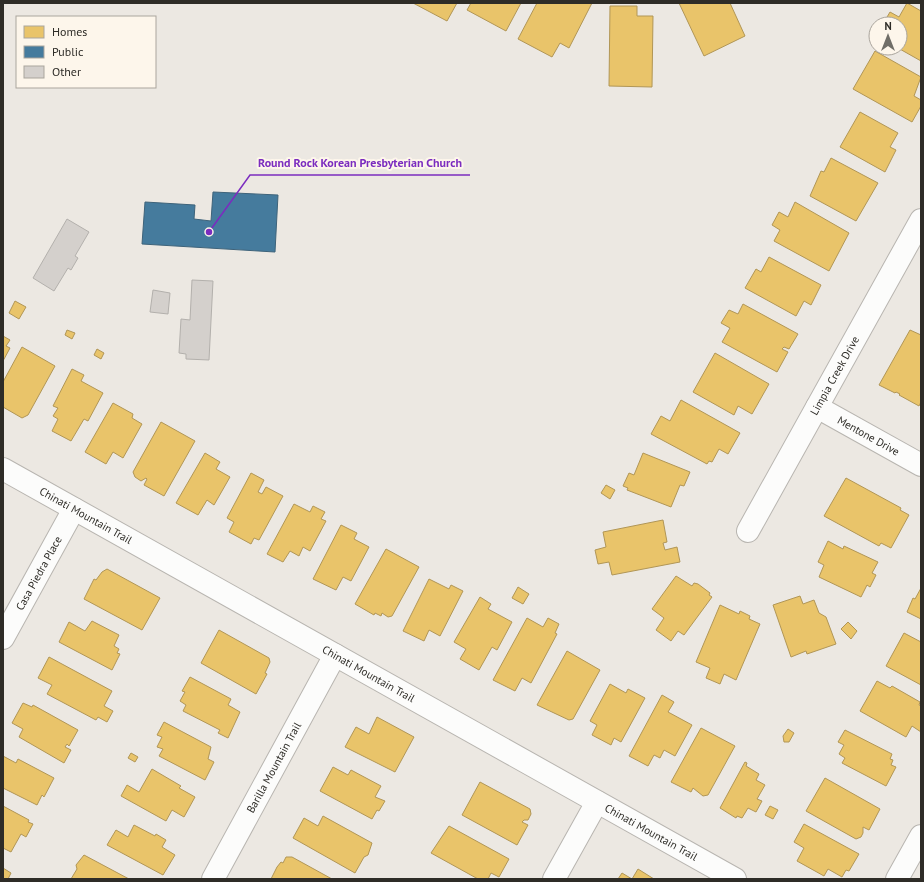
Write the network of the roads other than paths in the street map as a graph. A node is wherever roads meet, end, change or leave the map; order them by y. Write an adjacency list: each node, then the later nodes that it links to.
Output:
1 (921, 220): 2 (street, Limpia Creek Drive)
2 (817, 407): 3 (street, Mentone Drive); 6 (street, Limpia Creek Drive)
3 (921, 465)
4 (3, 470): 5 (street, Chinati Mountain Trail)
5 (74, 509): 7 (street, Casa Piedra Place); 8 (street, Chinati Mountain Trail)
6 (748, 531)
7 (3, 638)
8 (335, 655): 9 (street, Chinati Mountain Trail); 11 (street, Barilla Mountain Trail)
9 (598, 802): 12 (street); 13 (street, Chinati Mountain Trail)
10 (921, 836): 14 (street)
11 (213, 879)
12 (554, 879)
13 (735, 879)
14 (897, 879)

